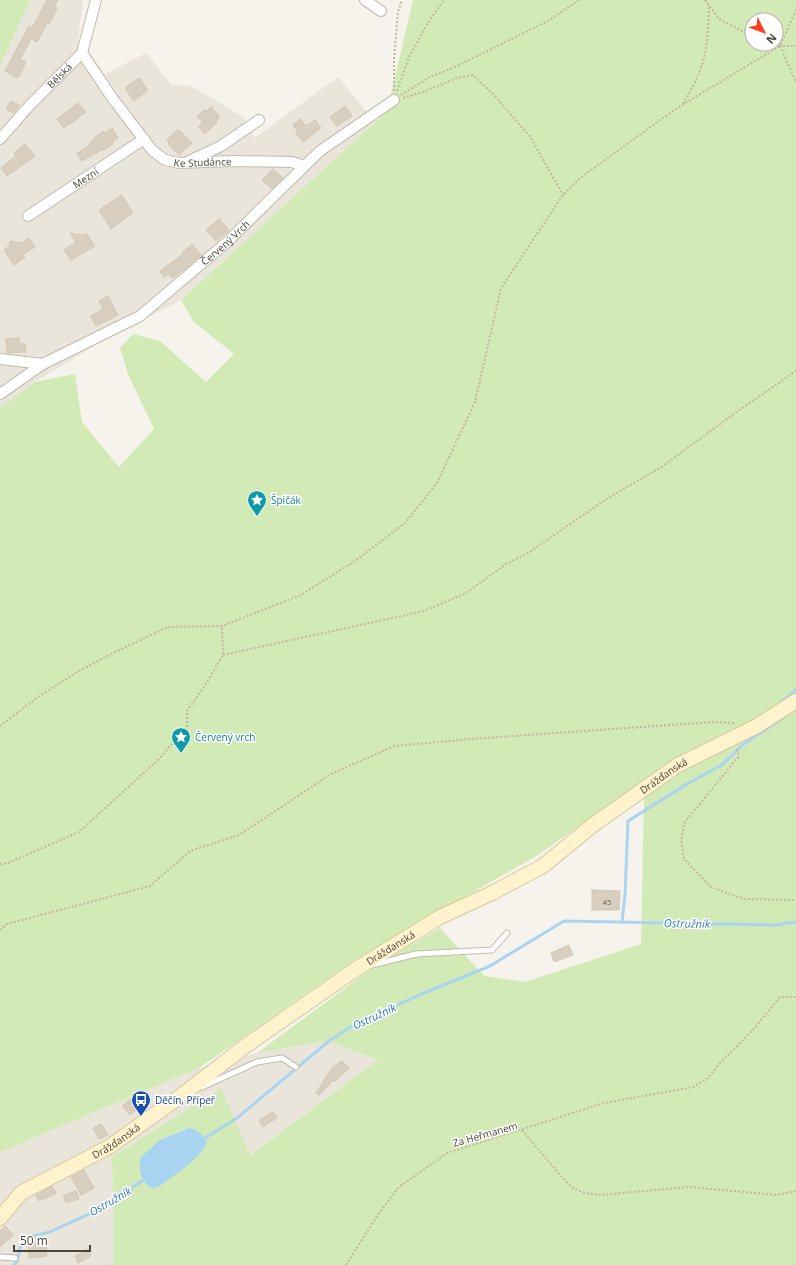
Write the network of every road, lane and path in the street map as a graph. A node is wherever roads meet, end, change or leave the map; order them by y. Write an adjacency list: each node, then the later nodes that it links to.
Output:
1 (96, 0): 16 (street)
2 (365, 0): 9 (street)
3 (402, 0): 18 (path)
4 (444, 0): 18 (path)
5 (579, 0): 18 (path)
6 (704, 0): 7 (path)
7 (709, 7): 10 (path); 19 (path)
8 (796, 10): 11 (path)
9 (381, 11)
10 (744, 32)
11 (784, 37)
12 (784, 46): 13 (path)
13 (796, 46)
14 (770, 52): 19 (path)
15 (783, 52): 17 (path)
16 (82, 53): 21 (street, Bělská); 22 (street, Ke Studánce)
17 (796, 82)
18 (394, 100): 24 (street, Červený Vrch); 25 (path)
19 (682, 105): 25 (path)
20 (259, 120): 23 (street)
21 (0, 139)
22 (144, 139): 23 (street, Ke Studánce); 26 (street, Mezní)
23 (186, 162): 24 (street, Ke Studánce)
24 (304, 166): 28 (street, Červený Vrch)
25 (564, 195): 31 (path)
26 (28, 216)
27 (0, 359): 28 (street)
28 (43, 364): 30 (street, Červený Vrch)
29 (796, 371): 32 (path)
30 (0, 394)
31 (222, 626): 32 (path); 35 (path)
32 (223, 655): 37 (path)
33 (796, 701): 36 (street, Drážďanská)
34 (736, 724): 39 (path)
35 (0, 726)
36 (733, 739): 38 (path); 41 (street, Drážďanská)
37 (0, 864)
38 (796, 900)
39 (0, 930)
40 (507, 933): 41 (lane)
41 (356, 969): 44 (street, Drážďanská)
42 (796, 997): 45 (path)
43 (296, 1066): 44 (lane)
44 (178, 1098): 47 (street, Drážďanská)
45 (522, 1130): 46 (path, Za Heřmanem); 50 (path, Za Heřmanem)
46 (796, 1192)
47 (0, 1218)
48 (0, 1257): 49 (lane)
49 (15, 1258)
50 (346, 1265)

